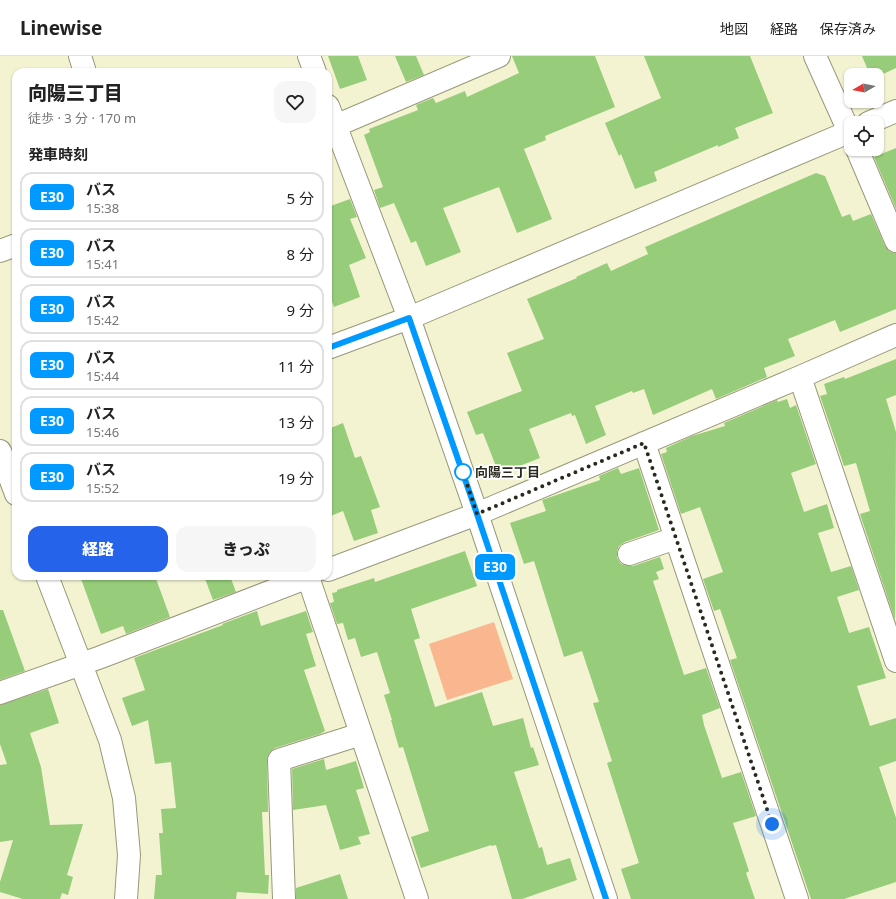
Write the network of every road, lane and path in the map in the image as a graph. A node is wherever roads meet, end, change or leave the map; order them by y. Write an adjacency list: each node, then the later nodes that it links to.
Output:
1 (80, 56): 5 (street)
2 (309, 56): 6 (street)
3 (815, 56): 9 (street)
4 (487, 58): 10 (street)
5 (84, 68)
6 (314, 68)
7 (896, 111): 8 (street)
8 (884, 116)
9 (844, 119)
10 (332, 127): 16 (street)
11 (844, 140): 16 (street)
12 (860, 156): 13 (street)
13 (896, 241)
14 (12, 246): 15 (street)
15 (0, 250)
16 (409, 318): 18 (street); 23 (street)
17 (896, 335): 19 (street)
18 (332, 347)
19 (800, 377): 20 (street); 30 (street)
20 (644, 443): 23 (street); 24 (street)
21 (6, 465): 22 (street)
22 (12, 482)
23 (477, 514): 26 (street); 37 (street)
24 (676, 538): 25 (street); 38 (street)
25 (629, 554)
26 (332, 568)
27 (49, 580): 31 (street)
28 (301, 580): 31 (street)
29 (310, 580): 33 (street)
30 (896, 661)
31 (81, 664): 32 (street); 34 (street)
32 (0, 693)
33 (361, 734): 35 (street); 36 (street)
34 (126, 899)
35 (284, 899)
36 (417, 899)
37 (606, 899)
38 (797, 899)

